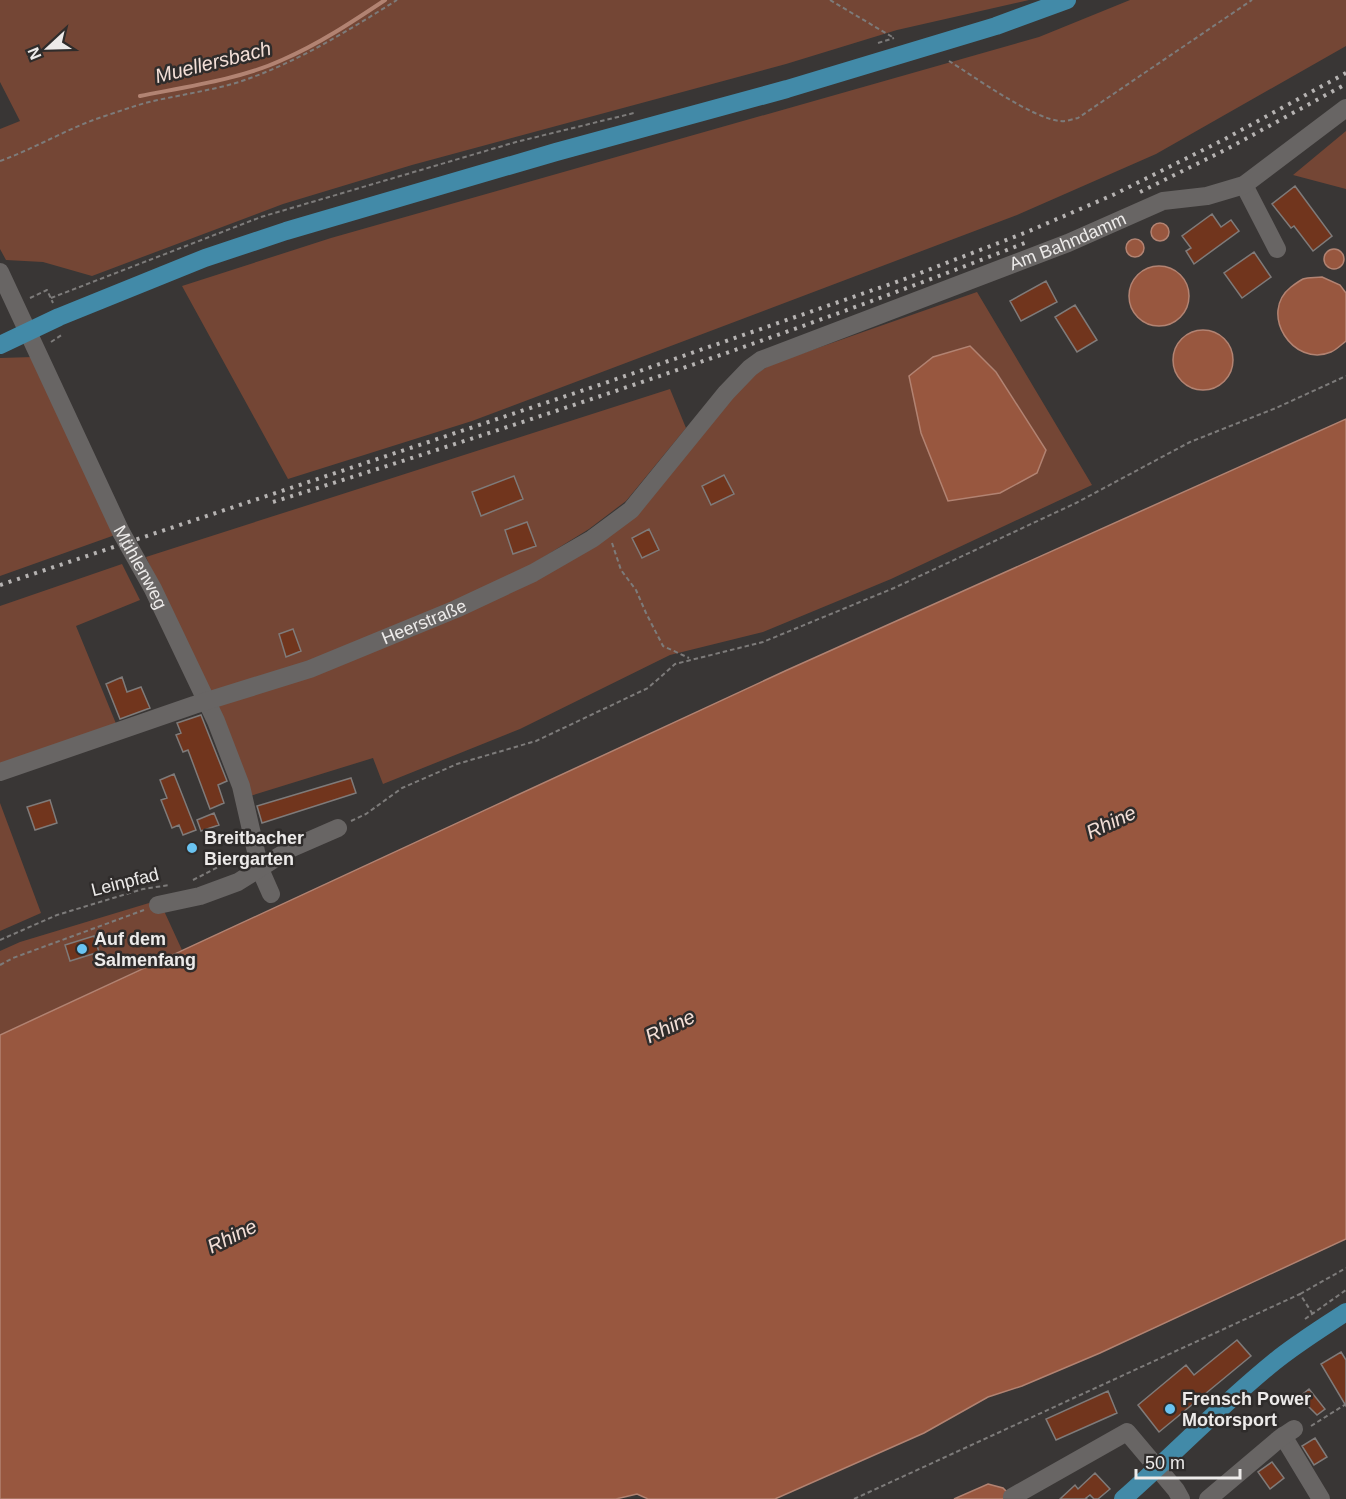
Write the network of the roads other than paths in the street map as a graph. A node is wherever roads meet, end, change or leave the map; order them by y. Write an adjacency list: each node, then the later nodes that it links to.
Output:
1 (1067, 0): 6 (main road)
2 (1346, 108): 3 (street, Am Bahndamm)
3 (1245, 185): 4 (street); 8 (street, Am Bahndamm)
4 (1276, 249)
5 (0, 272): 6 (street, Mühlenweg)
6 (28, 332): 7 (main road); 9 (street, Mühlenweg)
7 (0, 345)
8 (774, 354): 9 (street, Heerstraße)
9 (207, 702): 10 (street, Heerstraße); 12 (street, Mühlenweg)
10 (0, 772)
11 (338, 828): 12 (street)
12 (258, 861): 13 (street, Mühlenweg); 14 (street)
13 (271, 894)
14 (158, 905)
15 (1346, 1312): 16 (main road)
16 (1157, 1469): 17 (street); 18 (main road); 19 (street)
17 (1012, 1497)
18 (1123, 1499)
19 (1181, 1499)
20 (1208, 1499): 21 (street)
21 (1321, 1499)

